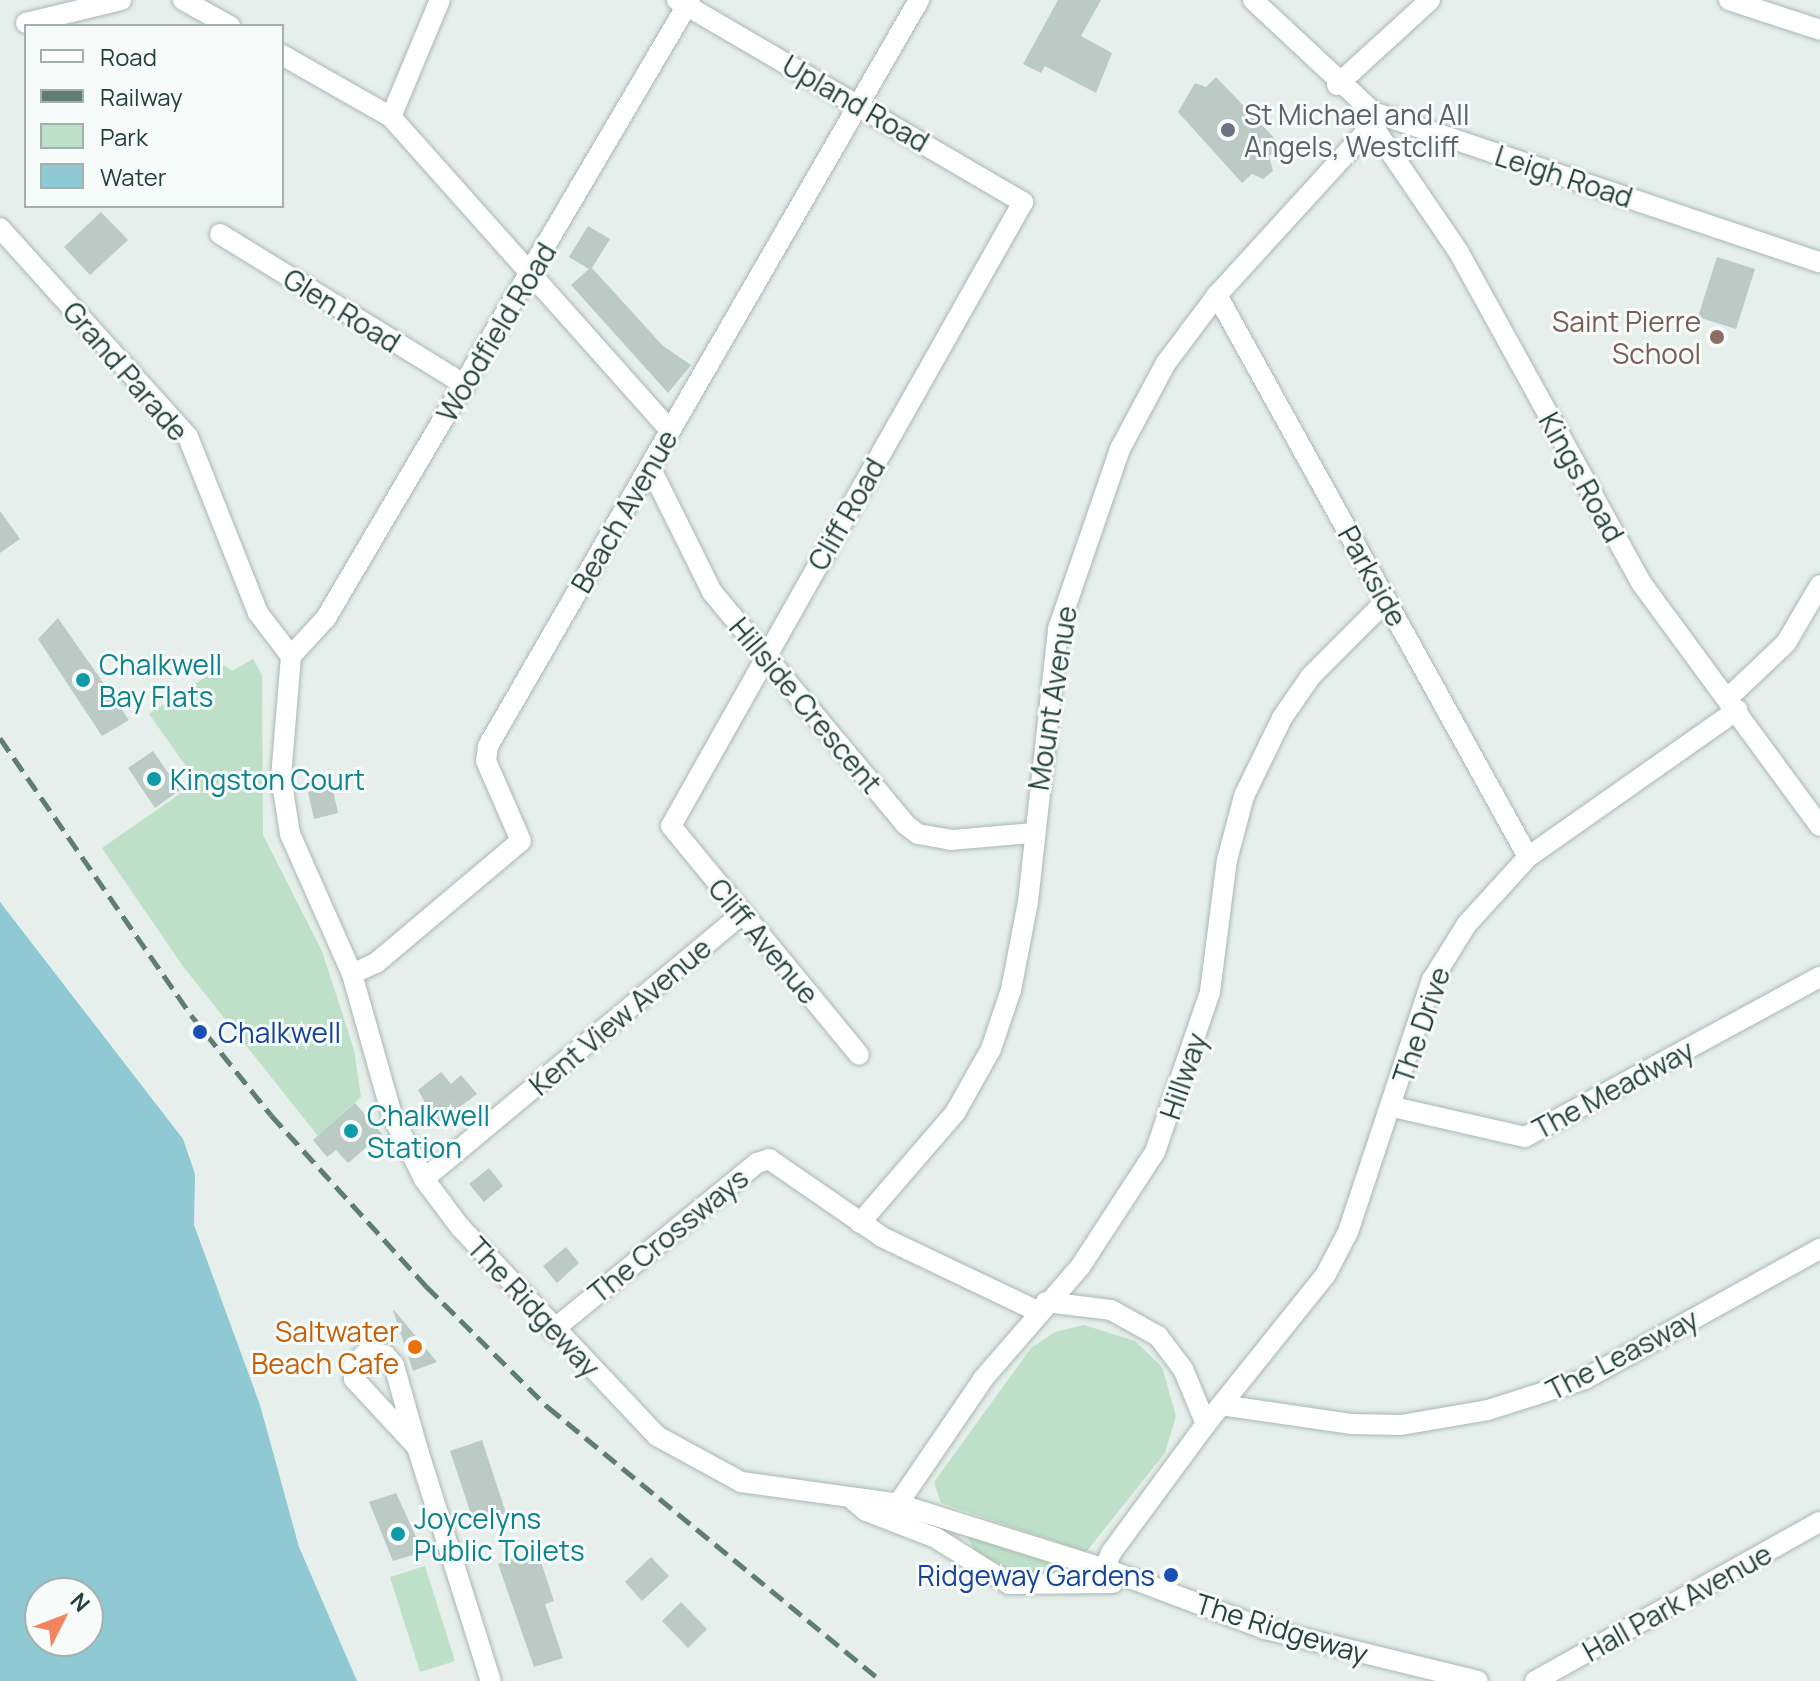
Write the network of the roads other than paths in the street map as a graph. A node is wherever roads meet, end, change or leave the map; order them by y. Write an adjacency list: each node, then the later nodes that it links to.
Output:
1 (121, 0): 9 (street)
2 (183, 0): 10 (street)
3 (440, 0): 15 (street)
4 (919, 0): 14 (street, Beach Avenue)
5 (1253, 0): 13 (street, Leigh Road)
6 (1430, 0): 13 (street)
7 (1729, 0): 11 (street)
8 (684, 2): 14 (street, Upland Road); 21 (street, Woodfield Road)
9 (26, 23)
10 (226, 24)
11 (1820, 30)
12 (284, 56): 15 (street)
13 (1337, 85): 16 (street, Leigh Road)
14 (859, 104): 17 (street, Upland Road); 24 (street, Beach Avenue)
15 (391, 117): 21 (street)
16 (1372, 119): 20 (street, Leigh Road); 22 (street, Mount Avenue); 30 (street, Kings Road)
17 (1023, 202): 28 (street, Cliff Road)
18 (0, 228): 29 (street, Grand Parade)
19 (220, 234): 23 (street, Glen Road)
20 (1820, 262)
21 (531, 274): 23 (street, Woodfield Road); 24 (street)
22 (1217, 295): 27 (street, Parkside); 33 (street, Mount Avenue)
23 (465, 385): 29 (street, Woodfield Road)
24 (670, 430): 25 (street, Beach Avenue)
25 (650, 467): 28 (street, Hillside Crescent); 36 (street, Beach Avenue)
26 (1820, 585): 30 (street, The Drive)
27 (1387, 600): 34 (street, Parkside); 43 (street, Hillway)
28 (767, 652): 31 (street, Cliff Road); 33 (street, Hillside Crescent)
29 (291, 656): 36 (street, The Ridgeway)
30 (1732, 704): 32 (street, Kings Road); 34 (street, The Drive)
31 (671, 826): 35 (street, Cliff Avenue)
32 (1820, 826)
33 (1033, 833): 41 (street, Mount Avenue)
34 (1528, 857): 39 (street, The Drive)
35 (742, 914): 38 (street, Cliff Avenue); 40 (street, Kent View Avenue)
36 (352, 974): 40 (street, The Ridgeway)
37 (1820, 977): 39 (street, The Meadway)
38 (859, 1055)
39 (1393, 1107): 45 (street, The Drive)
40 (424, 1179): 44 (street, The Ridgeway)
41 (860, 1223): 43 (street, The Crossways); 44 (street, The Crossways)
42 (1820, 1249): 45 (street, The Leasway)
43 (1042, 1306): 46 (street); 48 (street, Hillway)
44 (553, 1330): 48 (street, The Ridgeway)
45 (1221, 1405): 46 (street, The Drive)
46 (1206, 1424): 50 (street)
47 (417, 1447): 51 (street)
48 (892, 1510): 50 (street, The Ridgeway); 50 (street, The Ridgeway)
49 (1820, 1522): 53 (street, Hall Park Avenue)
50 (1101, 1576): 52 (street, The Ridgeway)
51 (491, 1681)
52 (1478, 1681)
53 (1535, 1681)

